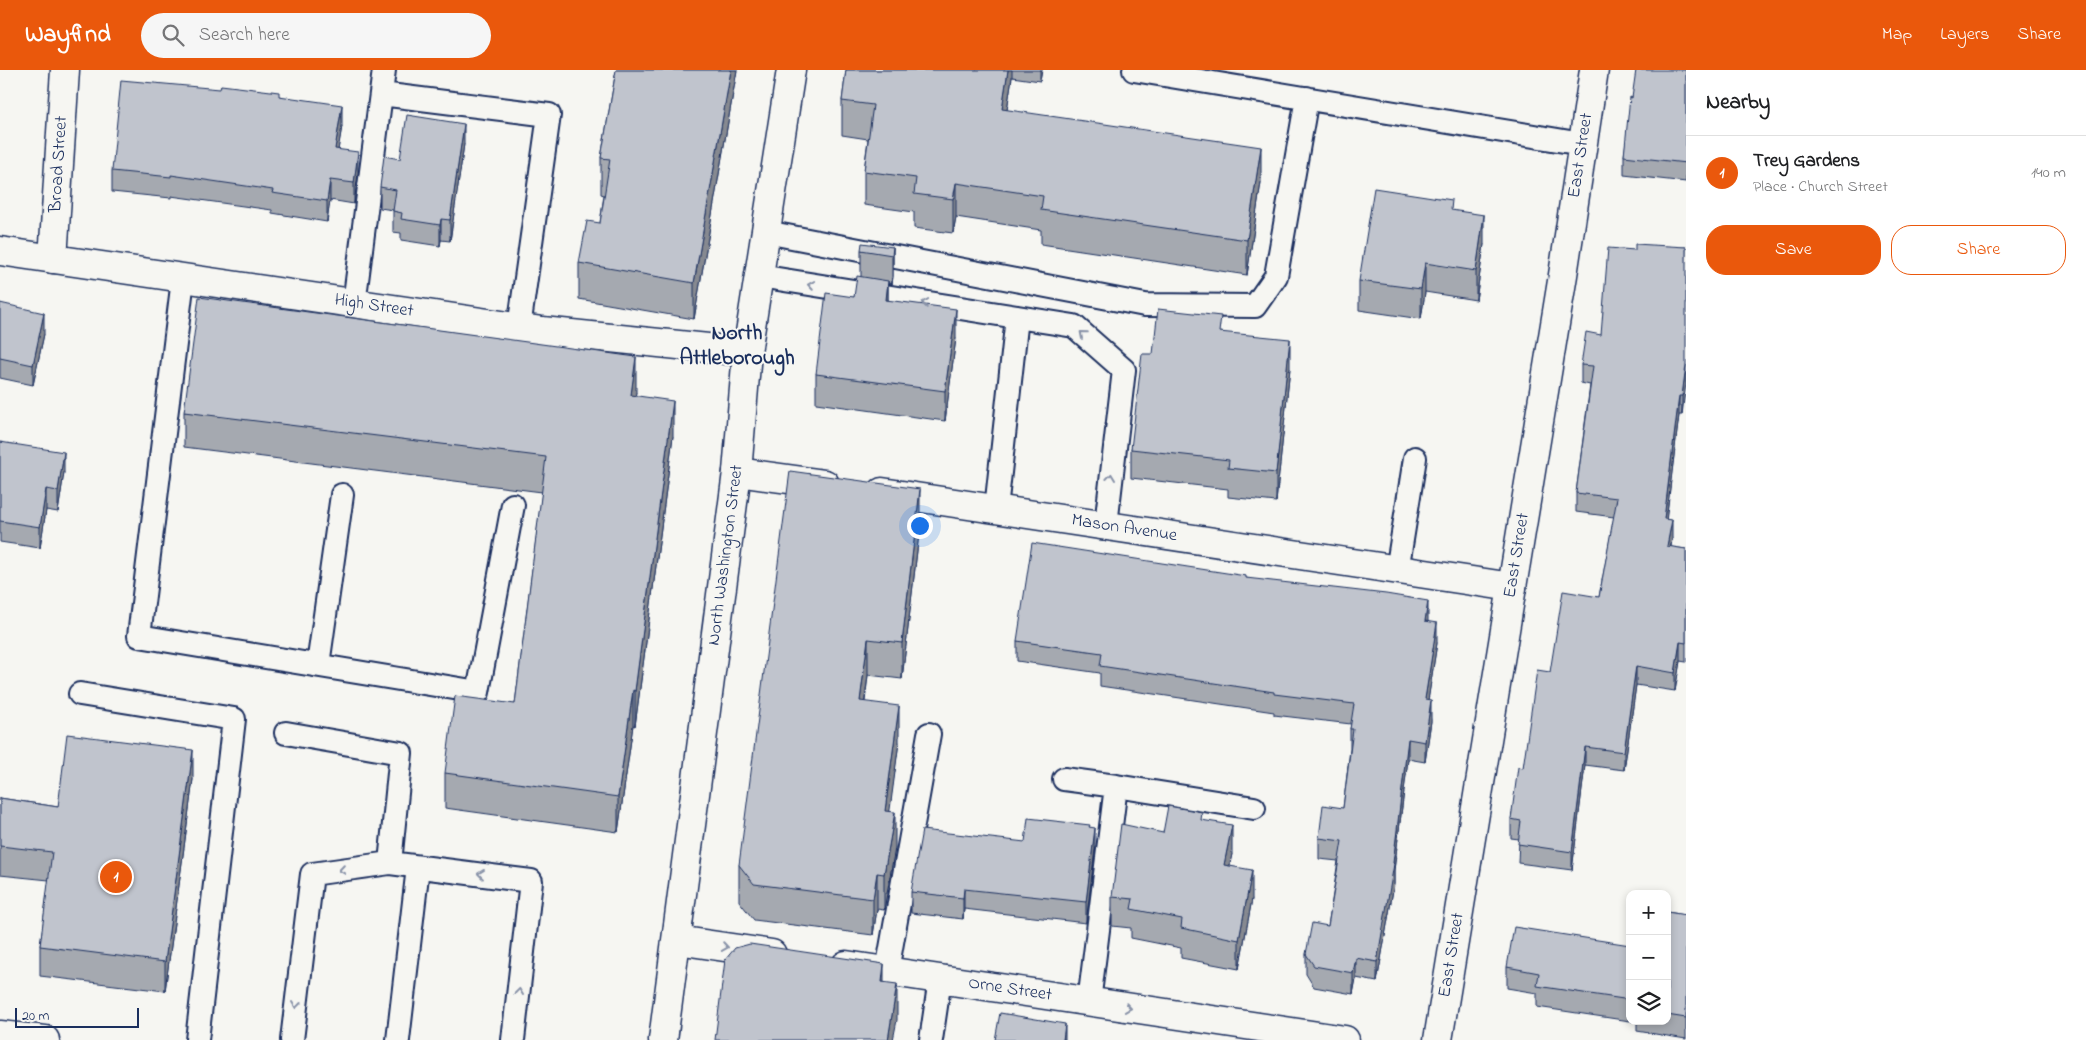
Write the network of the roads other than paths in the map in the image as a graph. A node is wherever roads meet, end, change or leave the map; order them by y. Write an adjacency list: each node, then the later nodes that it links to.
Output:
1 (65, 70): 11 (street, Broad Street)
2 (384, 70): 6 (lane)
3 (791, 70): 9 (street, North Washington Street)
4 (1134, 70): 7 (lane)
5 (1594, 70): 8 (street, East Street)
6 (381, 94): 14 (lane); 16 (lane)
7 (1306, 98): 8 (lane); 9 (lane)
8 (1582, 144): 25 (street, East Street)
9 (766, 232): 12 (street, North Washington Street)
10 (0, 251): 11 (street, High Street)
11 (53, 259): 13 (street, High Street)
12 (759, 276): 15 (lane, one-way to 12); 17 (street, North Washington Street)
13 (183, 279): 14 (street, High Street); 26 (lane)
14 (354, 304): 16 (street, High Street)
15 (1017, 317): 22 (lane); 23 (lane, one-way to 15)
16 (520, 328): 17 (street, High Street)
17 (747, 352): 19 (street, North Washington Street)
18 (1415, 458): 24 (lane)
19 (737, 472): 22 (street, Mason Avenue); 35 (street, North Washington Street)
20 (342, 495): 26 (lane)
21 (513, 505): 26 (lane)
22 (996, 509): 23 (street, Mason Avenue)
23 (1106, 525): 24 (street, Mason Avenue)
24 (1398, 571): 25 (street, Mason Avenue)
25 (1512, 587): 48 (street, East Street)
26 (318, 665)
27 (80, 694): 41 (lane)
28 (286, 733): 33 (lane)
29 (929, 734): 36 (lane)
30 (1064, 779): 31 (lane)
31 (1116, 786): 32 (lane); 38 (lane)
32 (1254, 808)
33 (390, 863): 34 (lane); 42 (lane, one-way to 42)
34 (418, 867): 43 (lane); 44 (lane, one-way to 34)
35 (677, 940): 36 (street, Orne Street, one-way to 36); 45 (street, North Washington Street)
36 (887, 972): 37 (street, Orne Street)
37 (940, 979): 38 (street, Orne Street); 46 (lane)
38 (1089, 1002): 47 (street, Orne Street, one-way to 47)
39 (0, 1035): 40 (street)
40 (45, 1040)
41 (198, 1040)
42 (292, 1040)
43 (398, 1040)
44 (513, 1040)
45 (663, 1040)
46 (931, 1040)
47 (1345, 1040)
48 (1438, 1040)

